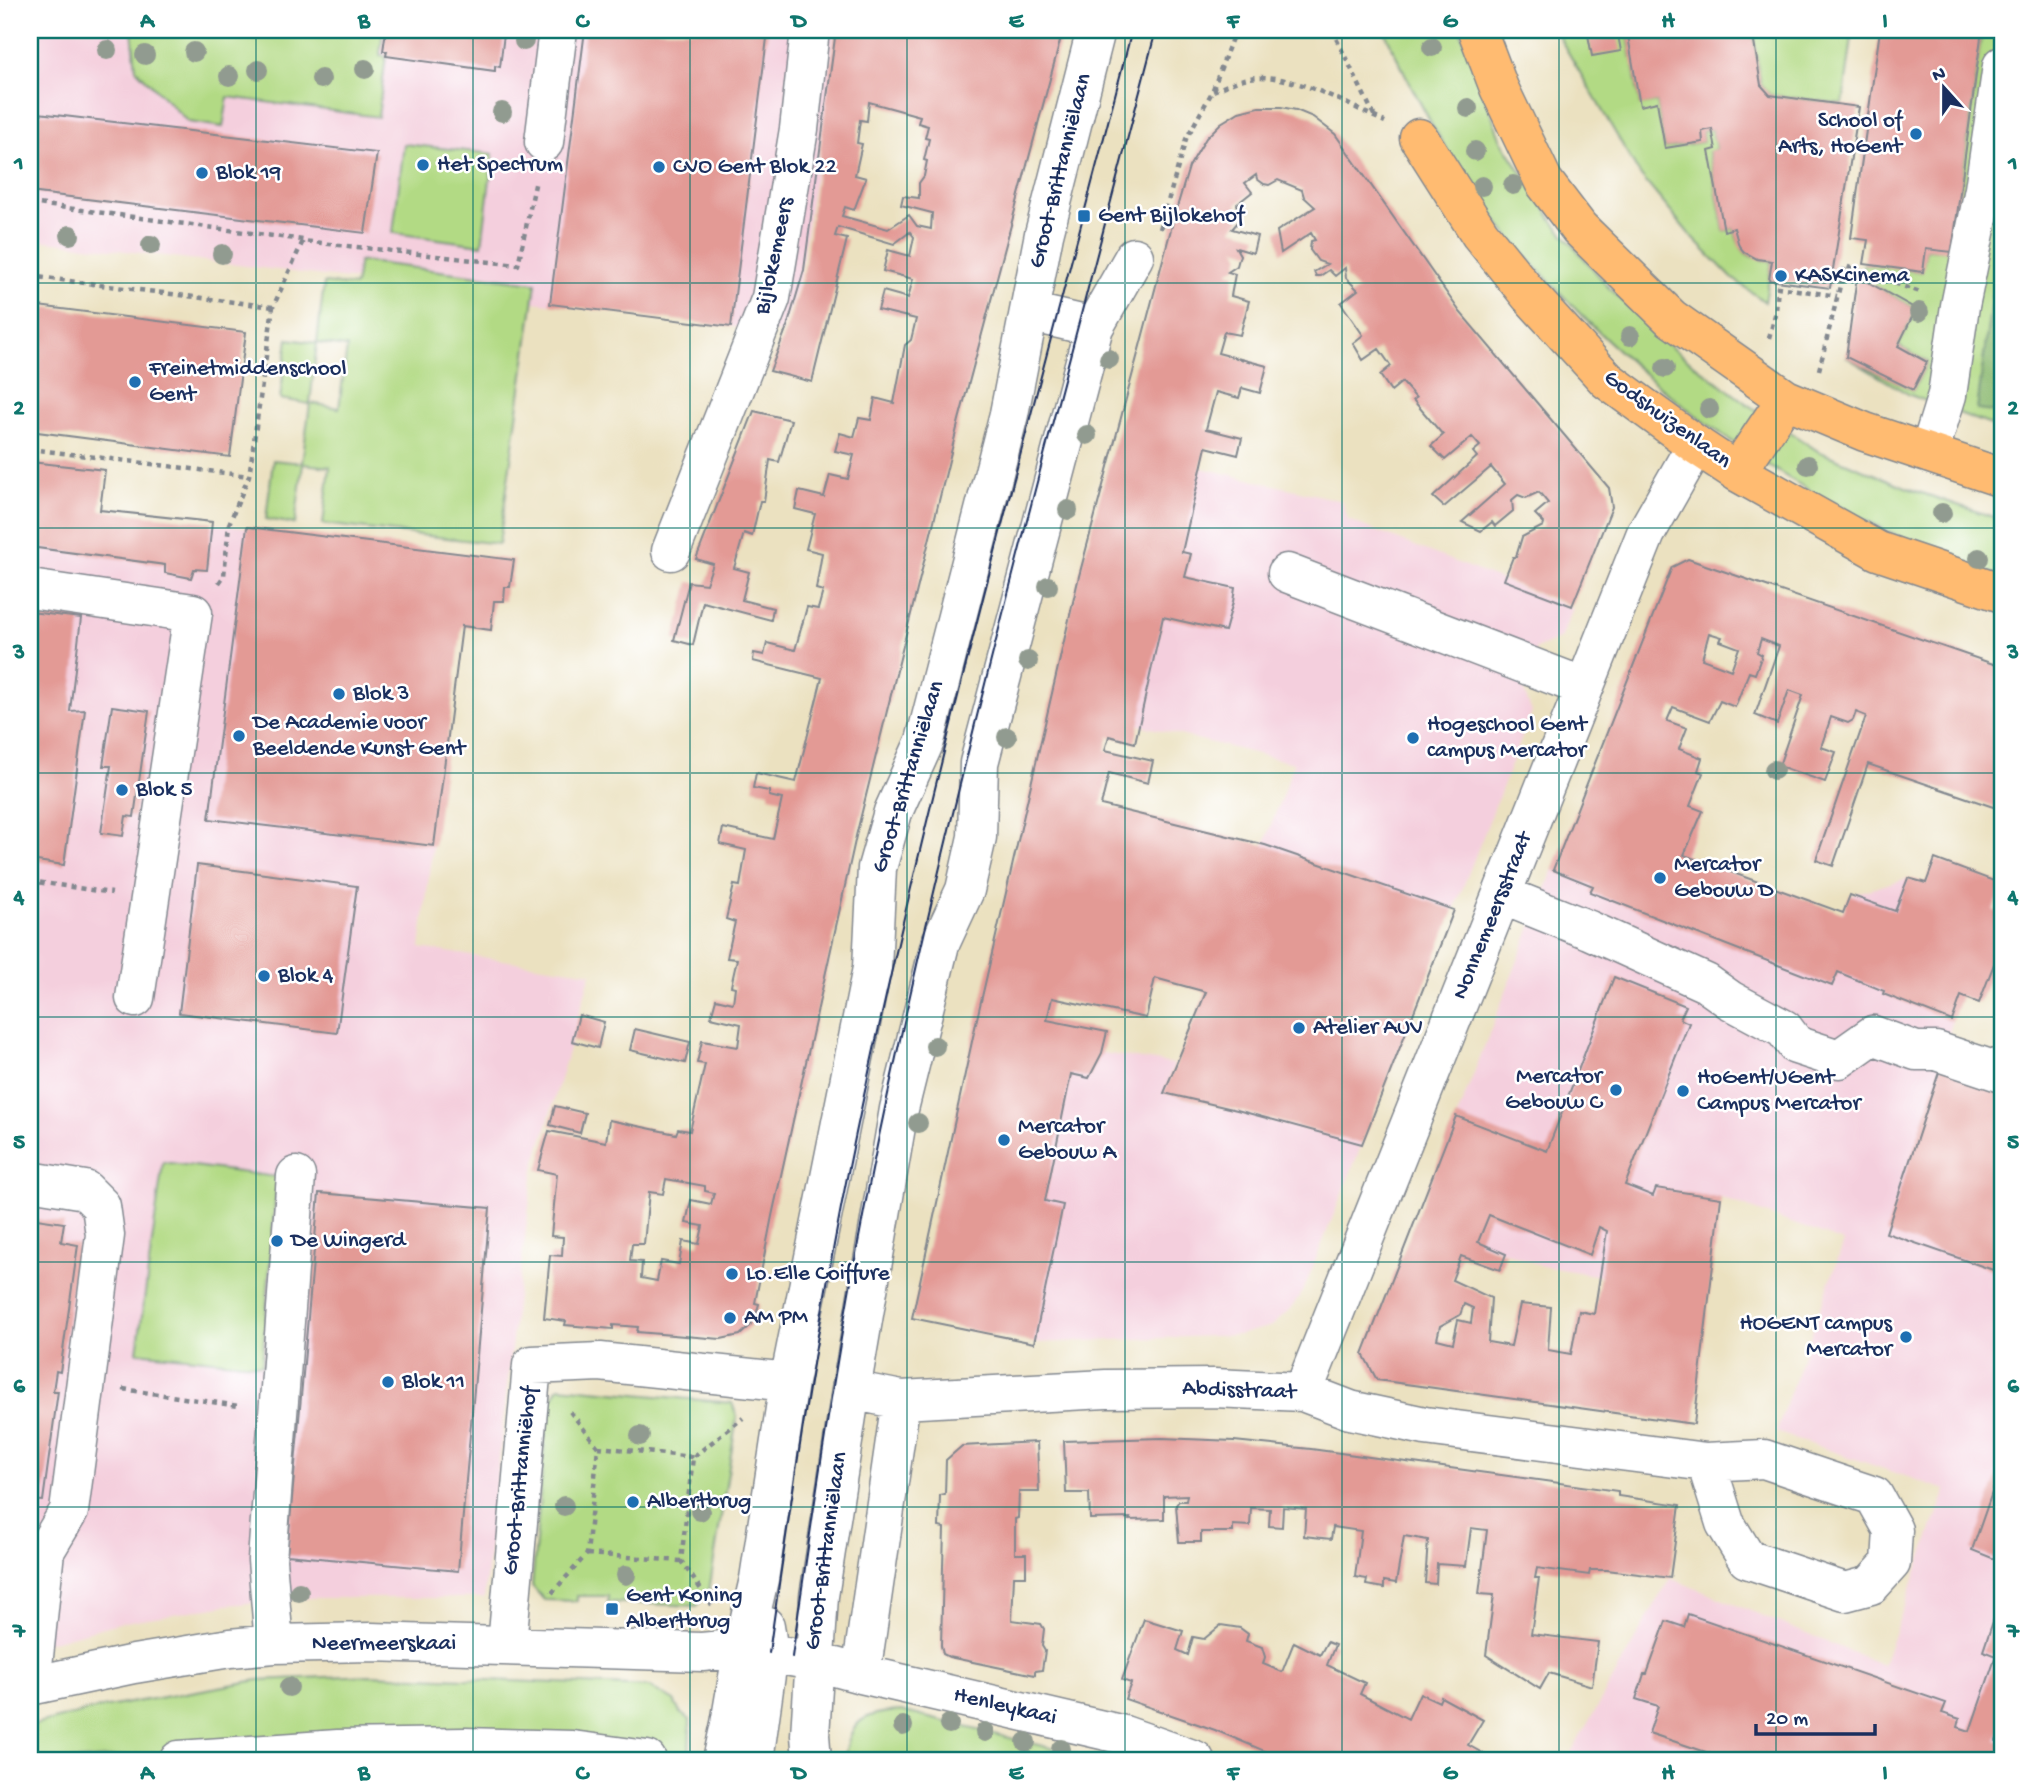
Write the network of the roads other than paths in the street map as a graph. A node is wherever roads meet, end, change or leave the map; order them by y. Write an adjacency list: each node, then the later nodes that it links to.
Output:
1 (558, 30): 7 (street)
2 (810, 30): 16 (street, Bijlokemeers)
3 (1096, 30): 9 (street, Groot-Brittanniëlaan)
4 (1477, 30): 11 (main road)
5 (2002, 65): 13 (street)
6 (1419, 138): 12 (main road, Godshuizenlaan)
7 (544, 142)
8 (1134, 257): 10 (street, Groot-Brittanniëlaan)
9 (1029, 313): 10 (street); 26 (street, Groot-Brittanniëlaan)
10 (1094, 327): 27 (street, Groot-Brittanniëlaan)
11 (1785, 396): 13 (main road); 14 (main road)
12 (1696, 446): 14 (main road, Godshuizenlaan); 20 (street, Nonnemeersstraat)
13 (1929, 453): 15 (main road)
14 (1737, 472): 19 (main road, Godshuizenlaan)
15 (2002, 478)
16 (671, 551)
17 (1287, 573): 20 (street)
18 (30, 589): 22 (street)
19 (2002, 593)
20 (1584, 687): 21 (street, Nonnemeersstraat)
21 (1502, 895): 23 (street); 28 (street, Nonnemeersstraat)
22 (135, 998)
23 (2002, 1073)
24 (296, 1177): 31 (street)
25 (30, 1181): 35 (street)
26 (789, 1382): 32 (street, Groot-Brittanniëhof); 33 (street, Groot-Brittanniëlaan)
27 (851, 1390): 29 (street, Abdisstraat); 33 (street, Groot-Brittanniëlaan)
28 (1303, 1392): 29 (street, Abdisstraat); 30 (street, Abdisstraat)
29 (901, 1400): 34 (street)
30 (1706, 1462): 30 (street, Abdisstraat)
31 (274, 1644): 32 (street, Neermeerskaai); 35 (street, Neermeerskaai)
32 (507, 1645): 33 (street, Neermeerskaai)
33 (779, 1655): 34 (street, Henleykaai); 36 (street); 36 (street)
34 (861, 1674): 39 (street, Henleykaai)
35 (30, 1685)
36 (768, 1745)
37 (179, 1760): 38 (street)
38 (647, 1760)
39 (1195, 1760)

